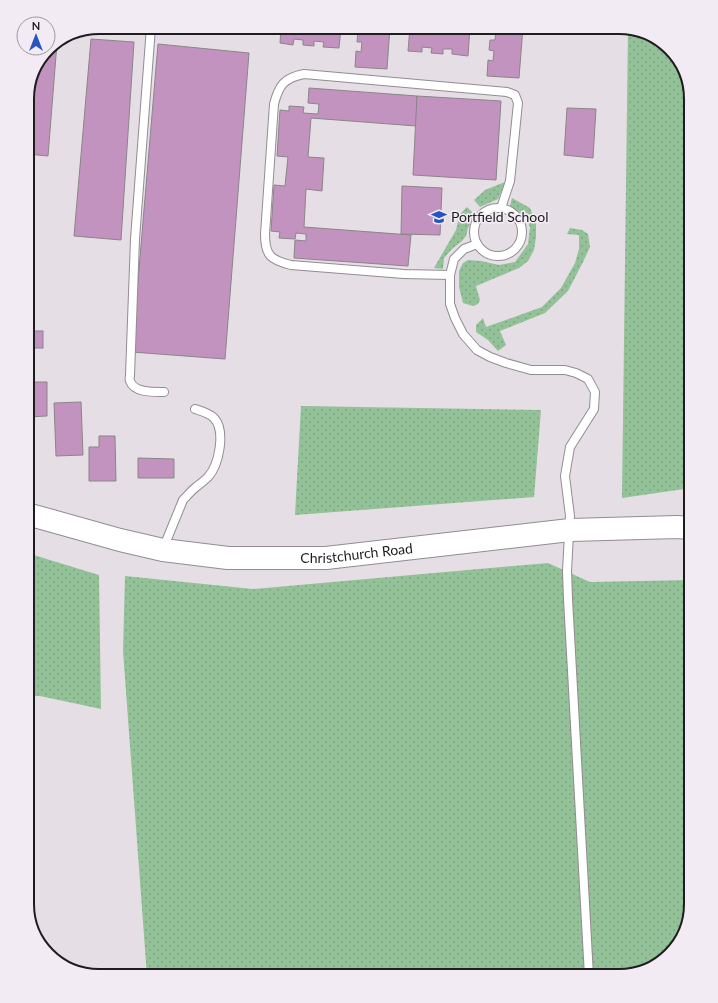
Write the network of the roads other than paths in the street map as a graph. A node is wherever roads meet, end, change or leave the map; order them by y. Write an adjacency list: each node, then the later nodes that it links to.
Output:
1 (150, 34): 5 (lane)
2 (501, 208): 3 (lane); 3 (lane); 4 (lane)
3 (477, 244): 4 (lane)
4 (450, 275): 9 (lane)
5 (164, 392)
6 (194, 409): 10 (lane)
7 (34, 516): 10 (main road, Christchurch Road)
8 (684, 528): 9 (main road, Christchurch Road)
9 (570, 530): 10 (main road, Christchurch Road); 11 (lane)
10 (163, 550)
11 (590, 969)

